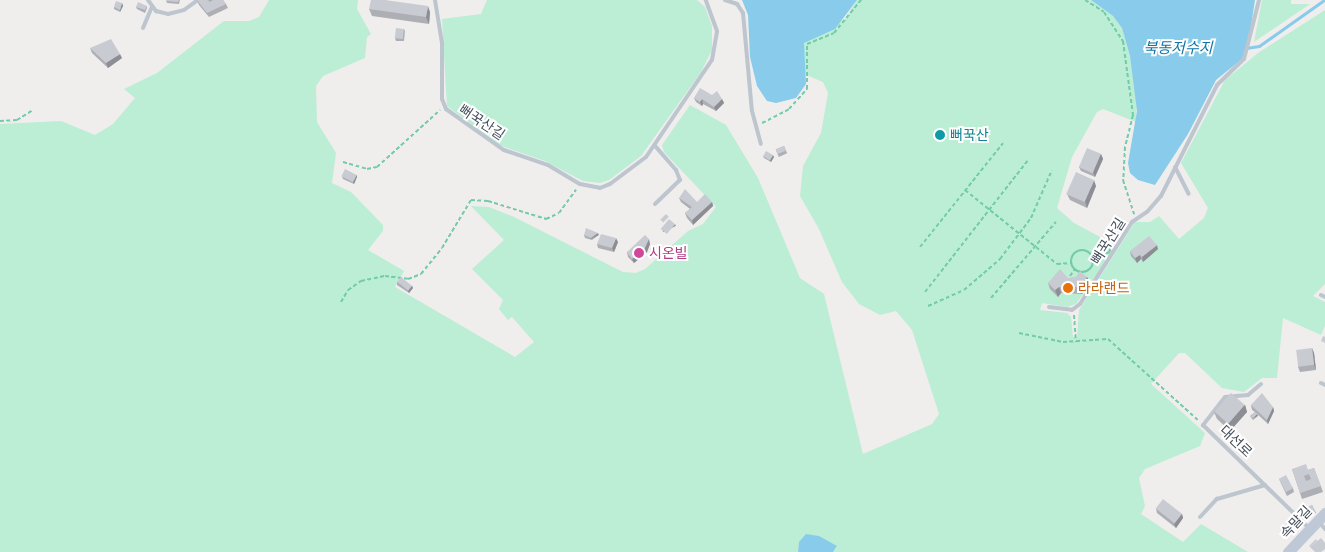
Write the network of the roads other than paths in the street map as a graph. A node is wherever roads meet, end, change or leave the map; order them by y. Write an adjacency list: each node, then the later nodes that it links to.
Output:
1 (148, 0): 7 (lane)
2 (198, 0): 7 (lane)
3 (435, 0): 10 (lane, 뻐꾹산길)
4 (706, 0): 10 (lane, 뻐꾹산길)
5 (725, 0): 9 (lane)
6 (1259, 0): 11 (lane, 뻐꾹산길)
7 (152, 7): 8 (lane)
8 (143, 28)
9 (761, 144)
10 (655, 146): 13 (lane)
11 (1175, 167): 12 (lane); 14 (lane, 뻐꾹산길)
12 (1189, 194)
13 (655, 204)
14 (1049, 307)
15 (1261, 384): 16 (lane, 대선로)
16 (1265, 486): 17 (lane); 18 (lane, 대선로)
17 (1200, 517)
18 (1319, 523): 19 (street, 속말길)
19 (1288, 552)

